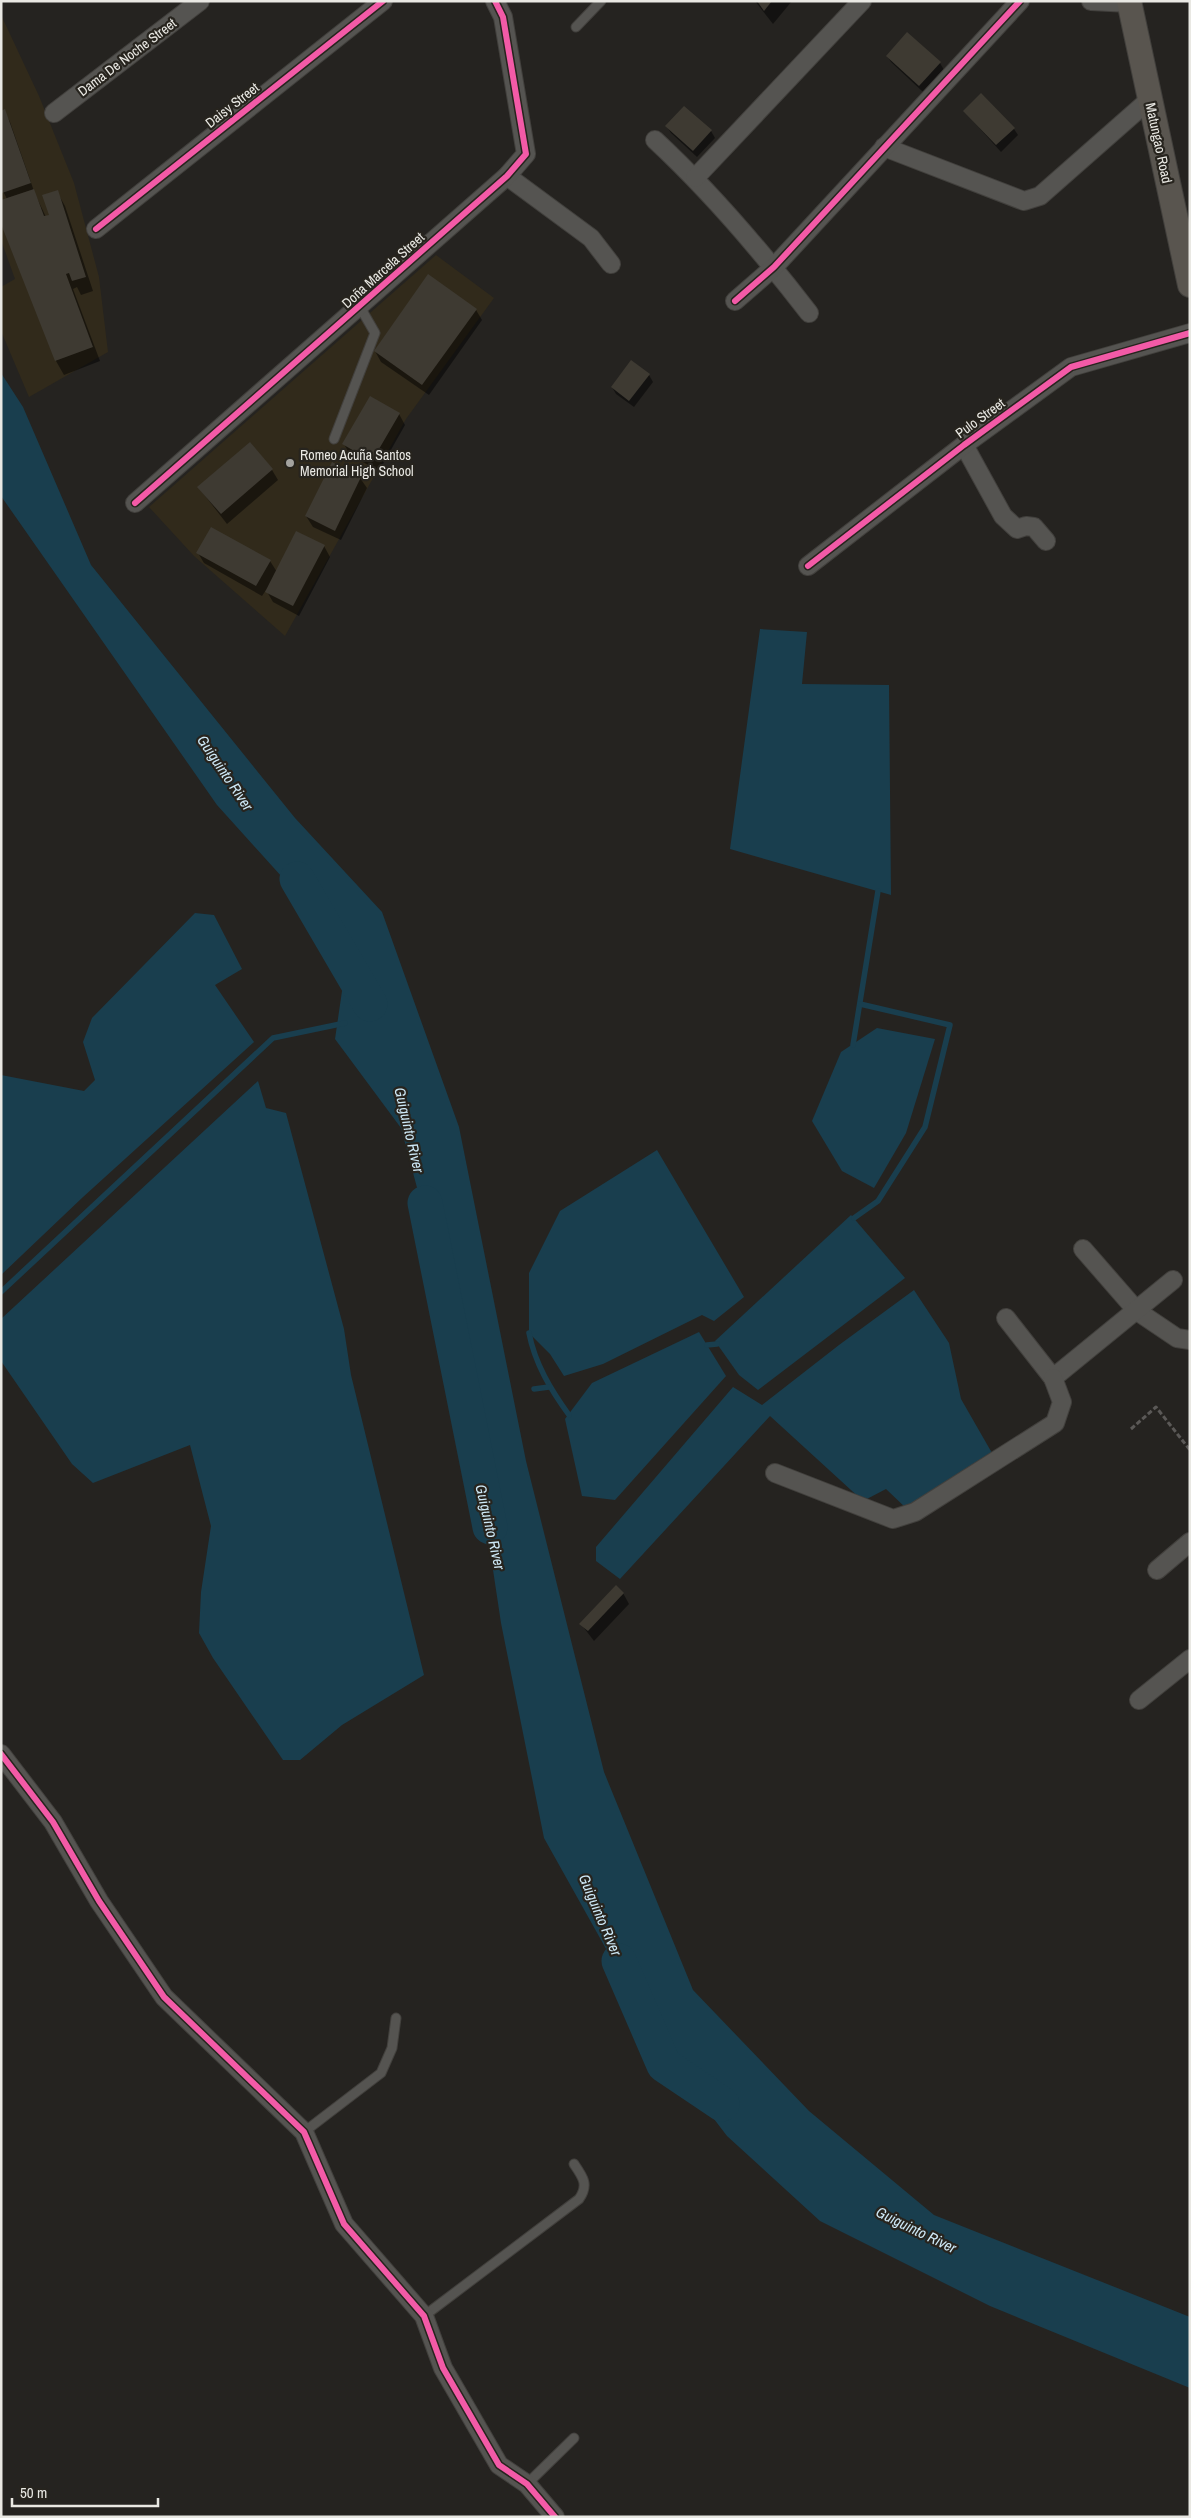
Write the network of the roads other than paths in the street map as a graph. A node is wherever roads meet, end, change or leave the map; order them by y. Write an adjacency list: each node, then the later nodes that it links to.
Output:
1 (200, 1): 11 (street, Dama De Noche Street)
2 (383, 1): 16 (street, Daisy Street)
3 (495, 1): 14 (street, Doña Marcela Street)
4 (601, 1): 9 (lane)
5 (862, 1): 15 (street)
6 (1020, 1): 13 (street)
7 (1091, 1): 8 (street)
8 (1129, 2): 10 (main road, Matungao Road)
9 (576, 27)
10 (1149, 100): 13 (street); 19 (main road, Matungao Road)
11 (54, 113)
12 (655, 140): 15 (street)
13 (884, 147): 18 (street)
14 (507, 176): 17 (street); 21 (street, Doña Marcela Street)
15 (696, 178): 18 (street)
16 (96, 229)
17 (611, 264)
18 (774, 267): 20 (street); 22 (street)
19 (1190, 285)
20 (735, 301)
21 (360, 307): 24 (lane); 26 (street, Doña Marcela Street)
22 (809, 313)
23 (1190, 333): 25 (street, Pulo Street)
24 (334, 438)
25 (964, 445): 27 (street); 28 (street, Pulo Street)
26 (135, 503)
27 (1046, 541)
28 (808, 566)
29 (1083, 1249): 31 (street)
30 (1173, 1280): 31 (street)
31 (1137, 1312): 33 (street); 34 (street)
32 (1006, 1318): 34 (street)
33 (1190, 1340)
34 (1053, 1378): 35 (street)
35 (775, 1473)
36 (1190, 1542): 37 (street)
37 (1157, 1570)
38 (1190, 1659): 39 (street)
39 (1138, 1700)
40 (1, 1754): 42 (street)
41 (396, 2018): 42 (lane)
42 (304, 2132): 44 (street)
43 (574, 2164): 44 (lane)
44 (424, 2316): 46 (street)
45 (574, 2438): 46 (lane)
46 (527, 2484): 47 (street)
47 (555, 2517)

